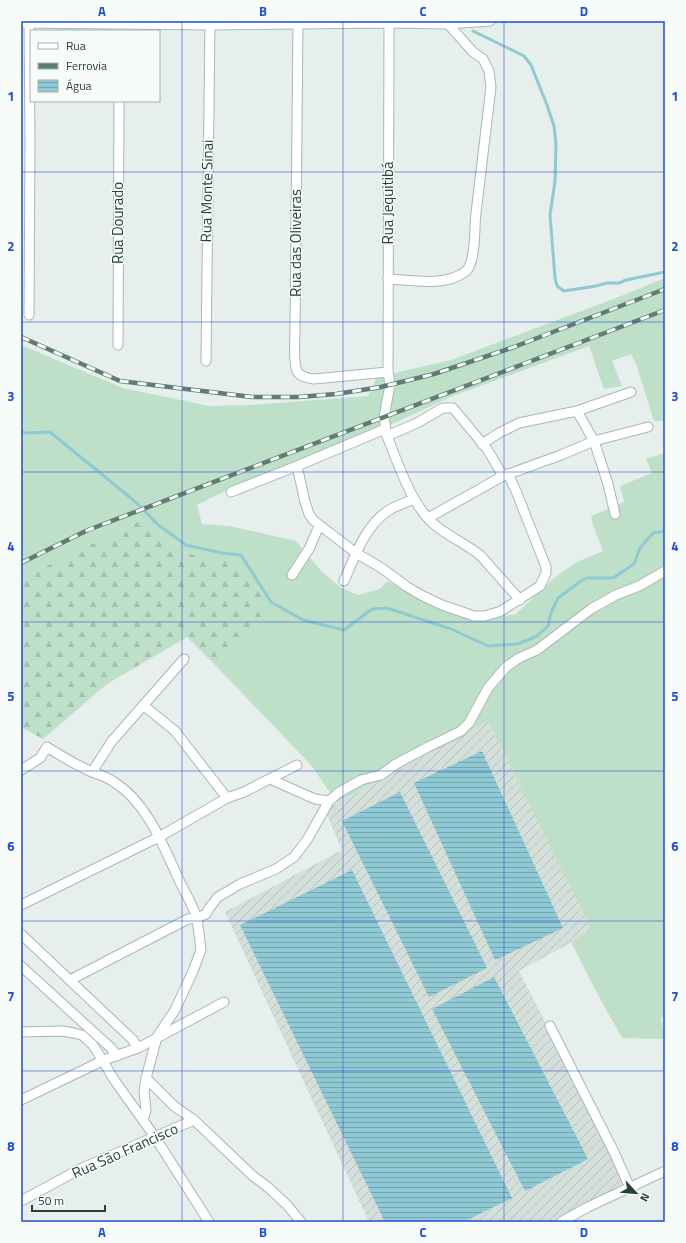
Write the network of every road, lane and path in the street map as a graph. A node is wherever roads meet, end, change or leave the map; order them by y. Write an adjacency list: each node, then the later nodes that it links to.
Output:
1 (490, 21): 6 (street)
2 (26, 22): 7 (street); 10 (street)
3 (389, 22): 5 (street); 6 (street); 9 (street, Rua Jequitibá)
4 (210, 23): 5 (street); 7 (street); 12 (street, Rua Monte Sinai)
5 (298, 23): 13 (street, Rua das Oliveiras)
6 (448, 24): 9 (street)
7 (120, 25)
8 (119, 102): 11 (street, Rua Dourado)
9 (388, 279): 13 (street, Rua Jequitibá)
10 (29, 315)
11 (118, 345)
12 (206, 361)
13 (388, 372): 17 (street, Rua Jequitibá)
14 (631, 392): 15 (street)
15 (577, 411): 18 (street); 19 (street)
16 (648, 427): 18 (street)
17 (386, 432): 19 (street); 20 (street); 23 (street)
18 (594, 441): 21 (street); 24 (street)
19 (482, 444): 21 (street)
20 (297, 466): 22 (street); 26 (street)
21 (505, 475): 25 (street); 31 (street)
22 (231, 492)
23 (414, 499): 25 (street); 27 (street)
24 (615, 514)
25 (428, 518): 31 (street)
26 (319, 526): 27 (street); 29 (street)
27 (356, 553): 30 (street); 31 (street)
28 (665, 570): 39 (street)
29 (292, 575)
30 (344, 581)
31 (520, 600)
32 (184, 659): 33 (street)
33 (142, 705): 36 (street); 38 (street)
34 (297, 765): 37 (street)
35 (21, 770): 36 (street)
36 (92, 772): 40 (street)
37 (270, 778): 38 (street); 39 (street)
38 (227, 798): 40 (street)
39 (329, 801): 42 (street)
40 (159, 837): 41 (street); 42 (street)
41 (21, 905)
42 (197, 918): 45 (street); 49 (street)
43 (21, 934): 45 (street)
44 (21, 966): 51 (street)
45 (70, 980): 50 (street)
46 (224, 1002): 49 (street)
47 (550, 1026): 59 (street)
48 (21, 1032): 52 (street)
49 (157, 1038): 50 (street); 53 (street)
50 (138, 1048): 51 (street)
51 (117, 1056): 52 (street)
52 (104, 1060): 54 (street); 55 (street)
53 (146, 1078): 55 (street); 56 (street)
54 (21, 1100)
55 (143, 1120): 57 (street)
56 (191, 1122): 57 (street, Rua São Francisco); 62 (street)
57 (155, 1137): 60 (street, Rua São Francisco); 61 (street)
58 (665, 1171): 59 (street)
59 (630, 1188): 63 (street)
60 (21, 1201)
61 (209, 1222)
62 (301, 1222)
63 (561, 1222)

